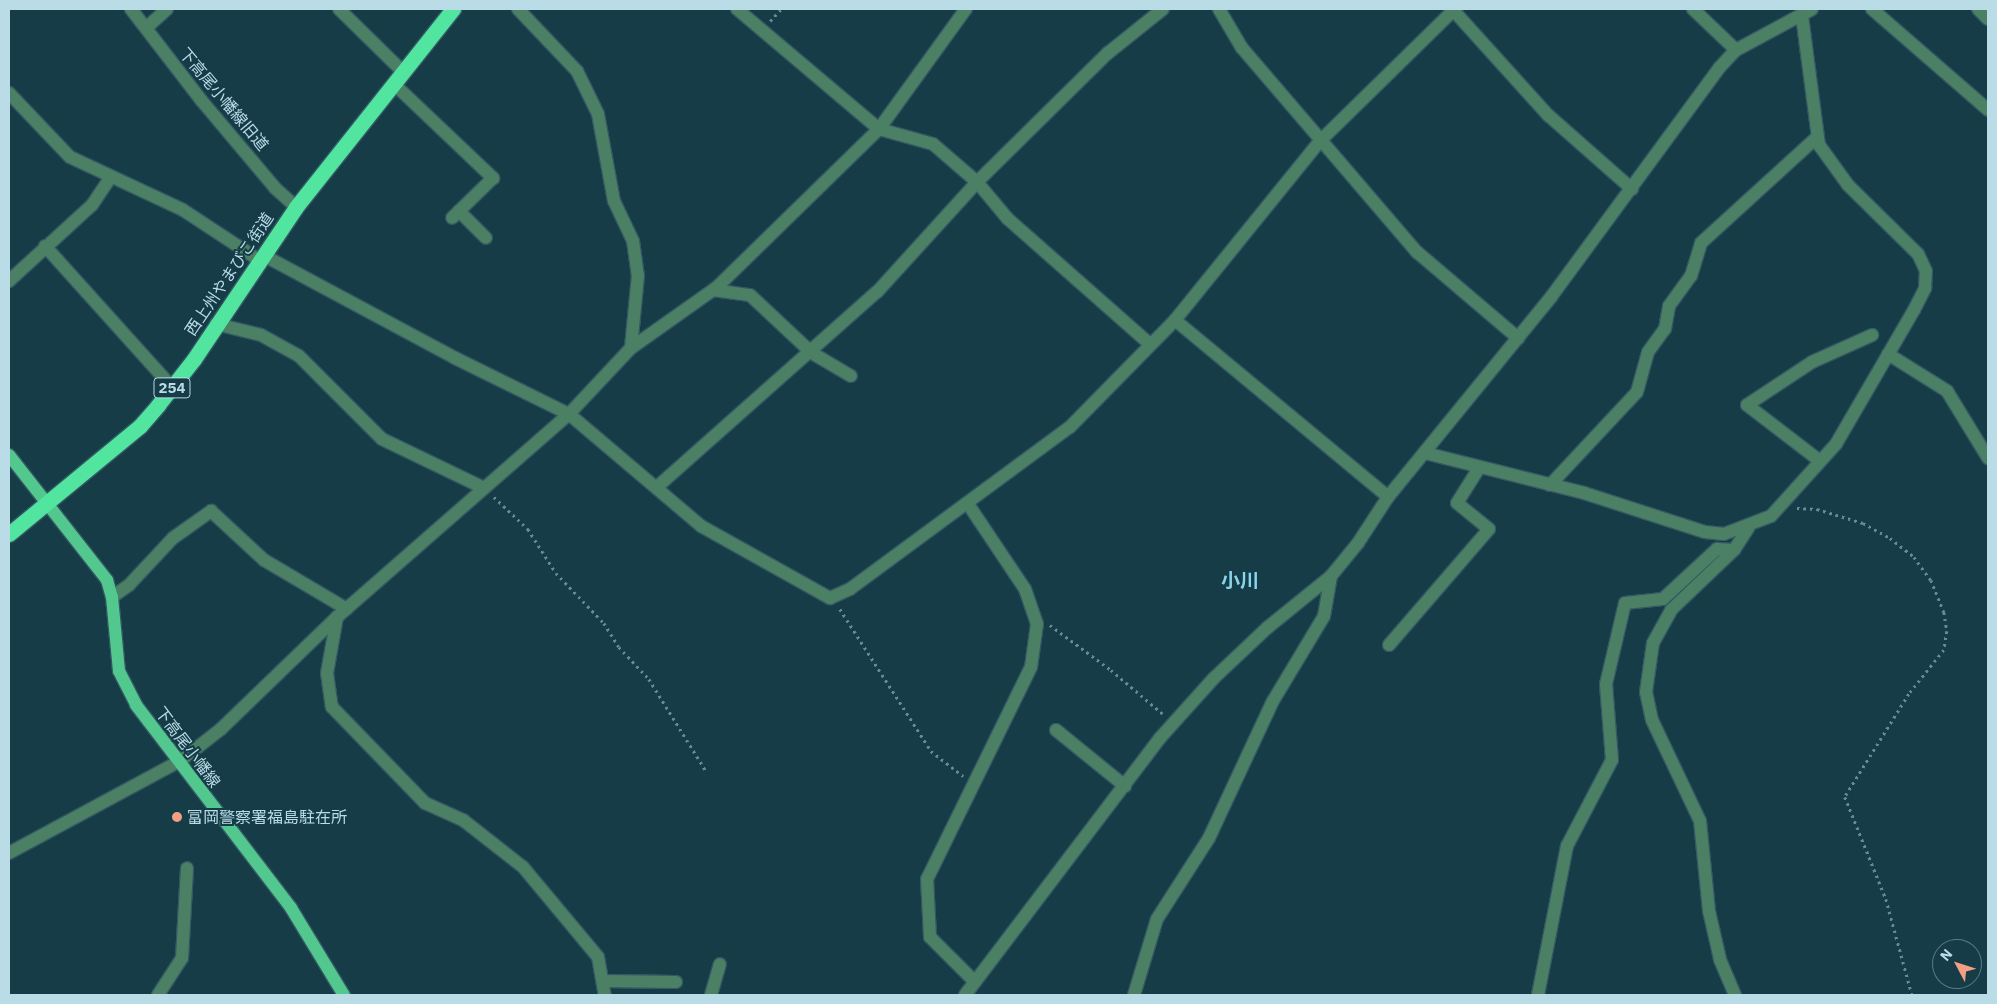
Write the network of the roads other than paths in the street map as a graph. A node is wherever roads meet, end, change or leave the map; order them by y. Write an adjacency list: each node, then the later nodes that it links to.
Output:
1 (132, 9): 16 (street, 下高尾小幡線旧道)
2 (167, 9): 16 (street)
3 (339, 9): 18 (street)
4 (453, 9): 18 (highway, 西上州やまびこ街道 / 254)
5 (518, 9): 38 (street)
6 (737, 9): 21 (street)
7 (966, 9): 21 (street)
8 (1163, 9): 25 (street)
9 (1219, 9): 23 (street)
10 (1692, 9): 17 (street)
11 (1872, 9): 20 (street)
12 (1978, 9): 15 (street)
13 (1454, 10): 23 (street); 26 (street)
14 (1807, 12): 17 (street); 22 (street)
15 (1988, 19)
16 (146, 28): 27 (street, 下高尾小幡線旧道)
17 (1736, 50): 26 (street)
18 (398, 78): 27 (highway, 西上州やまびこ街道 / 254); 28 (street)
19 (9, 92): 24 (street)
20 (1986, 105)
21 (879, 129): 25 (street); 32 (street)
22 (1817, 137): 40 (street); 49 (street)
23 (1321, 140): 33 (street); 36 (street)
24 (110, 178): 29 (street); 30 (street)
25 (977, 182): 37 (street); 39 (street)
26 (1632, 189): 36 (street)
27 (296, 207): 30 (highway, 西上州やまびこ街道 / 254)
28 (486, 238)
29 (45, 246): 31 (street); 42 (street)
30 (261, 257): 34 (highway, 西上州やまびこ街道 / 254); 43 (street)
31 (9, 281)
32 (713, 290): 38 (street); 39 (street)
33 (1176, 320): 37 (street); 52 (street)
34 (216, 324): 42 (highway, 西上州やまびこ街道 / 254); 51 (street)
35 (1872, 335): 47 (street)
36 (1518, 338): 44 (street)
37 (1150, 344): 54 (street)
38 (632, 348): 43 (street)
39 (812, 353): 41 (street); 50 (street)
40 (1888, 354): 46 (street); 47 (street)
41 (851, 376)
42 (173, 388): 53 (highway, 西上州やまびこ街道 / 254)
43 (569, 414): 50 (street); 51 (street)
44 (1425, 453): 48 (street); 52 (street)
45 (9, 455): 53 (main road, 下高尾小幡線)
46 (1988, 458)
47 (1820, 462): 55 (street)
48 (1479, 468): 49 (street); 61 (street)
49 (1550, 485): 55 (street)
50 (657, 487): 54 (street)
51 (484, 488): 60 (street)
52 (1388, 497): 58 (street)
53 (49, 502): 56 (highway, 西上州やまびこ街道 / 254); 59 (main road, 下高尾小幡線)
54 (968, 504): 70 (street)
55 (1749, 527): 57 (street)
56 (9, 534)
57 (1734, 550): 77 (street); 78 (street)
58 (1331, 576): 64 (street); 76 (street)
59 (112, 597): 60 (street); 63 (main road, 下高尾小幡線)
60 (342, 613): 63 (street); 68 (street)
61 (1388, 644)
62 (1056, 730): 64 (street)
63 (180, 762): 65 (street); 72 (main road, 下高尾小幡線)
64 (1125, 786): 70 (street)
65 (9, 853)
66 (187, 868): 71 (street)
67 (720, 964): 74 (street)
68 (605, 981): 69 (street); 73 (street)
69 (676, 982)
70 (974, 982): 75 (street)
71 (158, 995)
72 (344, 995)
73 (605, 995)
74 (711, 995)
75 (965, 995)
76 (1134, 995)
77 (1538, 995)
78 (1735, 995)

